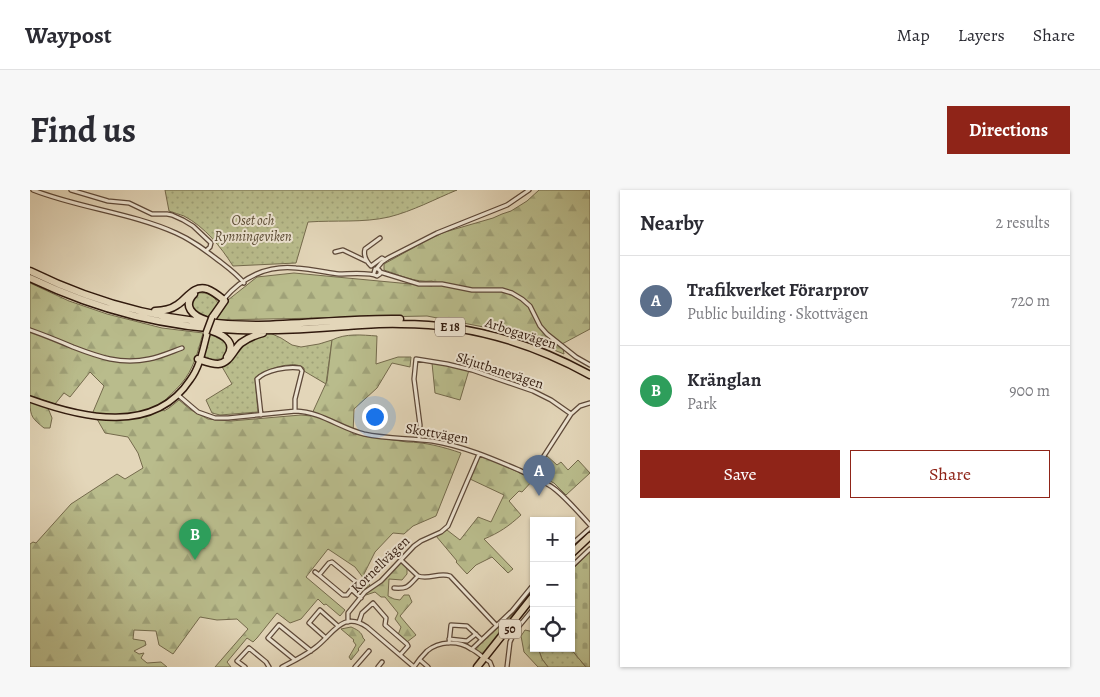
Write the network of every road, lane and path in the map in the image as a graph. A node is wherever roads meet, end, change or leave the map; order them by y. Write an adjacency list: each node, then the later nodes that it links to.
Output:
1 (33, 190): 5 (street)
2 (71, 190): 5 (street)
3 (529, 190): 7 (street)
4 (380, 238): 8 (street)
5 (206, 251): 12 (street)
6 (335, 252): 8 (street)
7 (386, 259): 8 (street); 10 (street)
8 (367, 261)
9 (30, 271): 14 (highway, E 18)
10 (377, 272): 12 (street); 22 (street)
11 (30, 278): 19 (highway, E 18)
12 (243, 282): 13 (street)
13 (223, 301): 14 (highway, E 18); 15 (main road); 15 (highway, E 18)
14 (144, 312): 15 (highway, E 18)
15 (213, 319): 16 (highway, E 18); 19 (main road, bridge)
16 (383, 322): 17 (highway, E 18); 23 (highway, Arbogavägen / E 18); 24 (highway, Arbogavägen / E 18)
17 (307, 328): 19 (highway, E 18); 21 (highway, E 18)
18 (30, 330): 20 (street)
19 (206, 332): 21 (main road); 21 (highway, E 18)
20 (182, 348)
21 (198, 362): 25 (main road)
22 (590, 365)
23 (590, 371)
24 (590, 375)
25 (178, 395): 26 (main road); 30 (street, Skottvägen)
26 (30, 399)
27 (590, 403): 29 (street)
28 (295, 411): 30 (street, Skottvägen); 30 (street); 31 (street, Skottvägen)
29 (571, 414): 31 (street, Skjutbanevägen); 33 (street)
30 (261, 415)
31 (419, 439): 32 (street, Skottvägen)
32 (479, 453): 33 (street, Skottvägen); 39 (street, Kornellvägen)
33 (531, 476): 34 (street, Skottvägen)
34 (590, 527): 36 (street)
35 (590, 538): 38 (highway)
36 (575, 542)
37 (590, 549): 40 (street)
38 (575, 552)
39 (401, 560): 43 (street); 47 (street, Kornellvägen)
40 (575, 563)
41 (315, 572): 42 (street)
42 (319, 575): 46 (street); 46 (street)
43 (418, 576): 44 (street); 53 (street)
44 (394, 588)
45 (530, 589): 53 (street)
46 (352, 590): 47 (street)
47 (361, 598): 51 (street, Kornellvägen)
48 (530, 599): 65 (highway, 50)
49 (530, 603): 65 (highway, 50)
50 (530, 613): 75 (street)
51 (348, 622): 52 (street); 54 (street)
52 (359, 622): 62 (street); 62 (street)
53 (496, 625): 57 (street)
54 (338, 626): 56 (street); 56 (street)
55 (476, 634): 57 (street); 58 (street); 58 (street)
56 (326, 638): 60 (street)
57 (482, 639): 59 (street)
58 (449, 641): 59 (street); 64 (street)
59 (472, 649): 65 (street)
60 (311, 651): 63 (street); 63 (street)
61 (368, 651): 70 (street)
62 (400, 655): 72 (street)
63 (295, 660): 69 (street)
64 (420, 660): 72 (street); 73 (street)
65 (482, 661): 74 (street)
66 (382, 662): 71 (street)
67 (245, 667): 68 (street)
68 (268, 667)
69 (282, 667)
70 (356, 667)
71 (378, 667)
72 (414, 667)
73 (428, 667)
74 (492, 667)
75 (507, 667)

